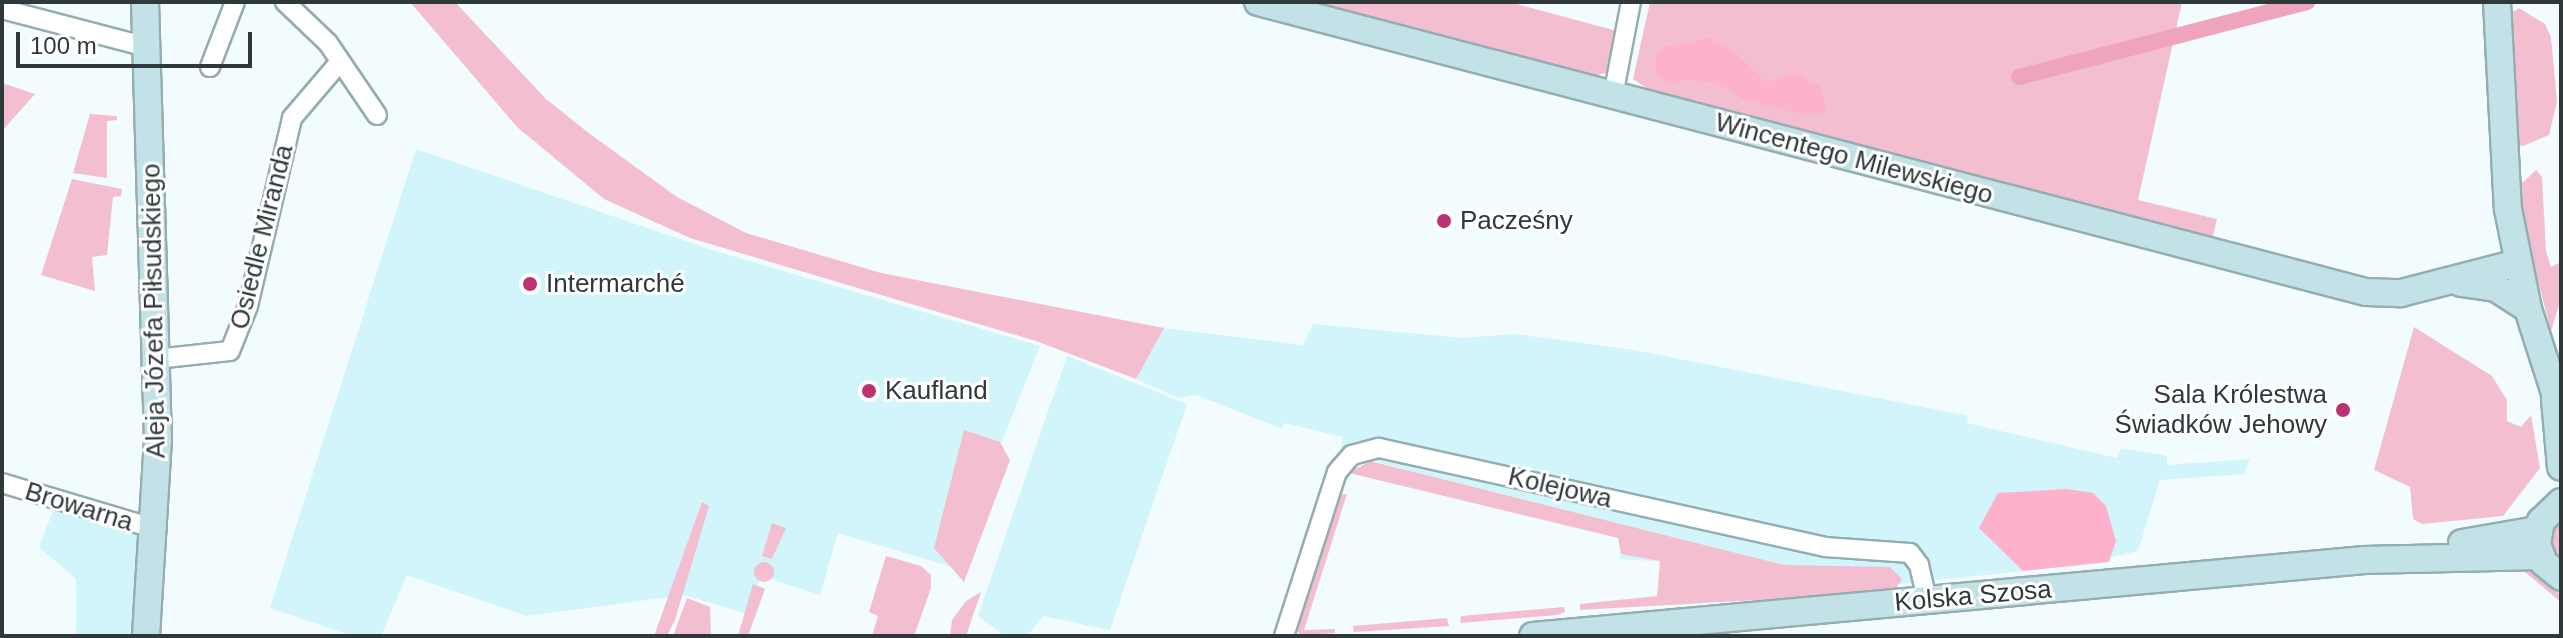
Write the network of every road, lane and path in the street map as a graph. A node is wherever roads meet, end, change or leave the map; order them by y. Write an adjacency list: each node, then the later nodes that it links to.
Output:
1 (145, 2): 8 (street, Aleja Józefa Piłsudskiego)
2 (235, 2): 10 (street)
3 (285, 2): 9 (street)
4 (1258, 2): 11 (street, Wincentego Milewskiego)
5 (1631, 2): 11 (street)
6 (2497, 2): 13 (street)
7 (2, 9): 8 (street)
8 (147, 47): 16 (street, Aleja Józefa Piłsudskiego)
9 (338, 64): 12 (street); 16 (street, Osiedle Miranda)
10 (210, 67)
11 (1613, 96): 14 (street, Wincentego Milewskiego)
12 (377, 115)
13 (2518, 263): 14 (street, Wincentego Milewskiego); 15 (street)
14 (2453, 283): 15 (street, Wincentego Milewskiego)
15 (2528, 309): 17 (street)
16 (156, 359): 22 (street, Aleja Józefa Piłsudskiego)
17 (2558, 405): 18 (street)
18 (2561, 467)
19 (2561, 476): 21 (street)
20 (2, 483): 22 (street, Browarna)
21 (2559, 503): 23 (street)
22 (156, 529): 26 (street, Aleja Józefa Piłsudskiego)
23 (2539, 543): 24 (street); 25 (street, Kolska Szosa)
24 (2561, 577)
25 (1927, 600): 27 (street, Kolska Szosa); 28 (street, Kolejowa)
26 (151, 630)
27 (1577, 634): 29 (street, Kolska Szosa)
28 (1284, 636)
29 (1533, 636)

